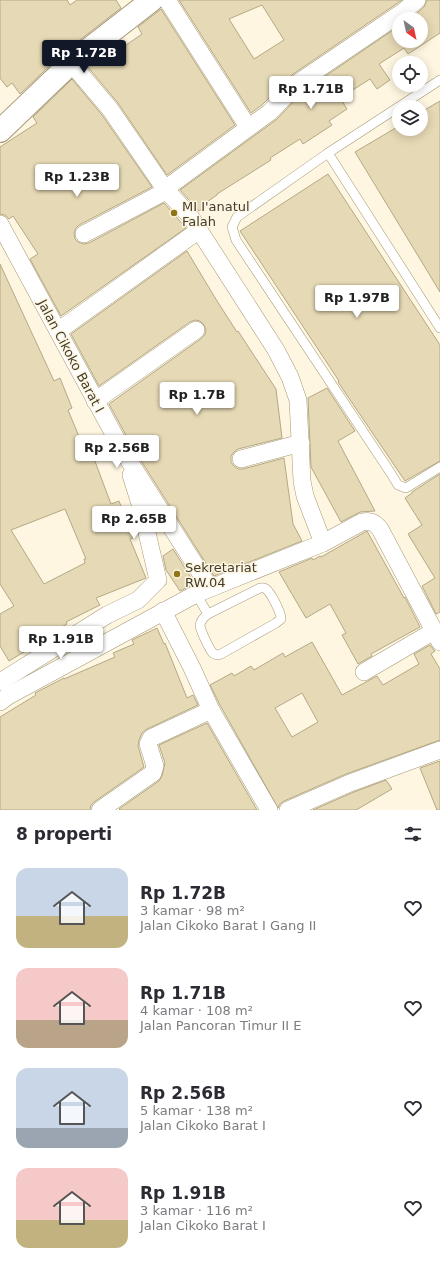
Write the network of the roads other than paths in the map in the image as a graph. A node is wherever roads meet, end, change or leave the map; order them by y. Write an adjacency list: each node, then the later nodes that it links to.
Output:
1 (152, 0): 4 (street)
2 (166, 0): 6 (street)
3 (417, 0): 6 (street)
4 (71, 63): 7 (street); 9 (street)
5 (440, 80): 8 (lane)
6 (248, 127): 9 (street)
7 (0, 132)
8 (328, 153): 13 (lane); 20 (lane)
9 (165, 190): 11 (street); 12 (street)
10 (0, 224): 14 (street, Jalan Cikoko Barat I)
11 (198, 231): 14 (street); 17 (street)
12 (84, 234)
13 (440, 328)
14 (58, 330): 16 (street, Jalan Cikoko Barat I)
15 (196, 330): 16 (street)
16 (95, 401): 18 (street, Jalan Cikoko Barat I)
17 (301, 442): 19 (street); 21 (street)
18 (124, 453): 22 (street, Jalan Cikoko Barat I); 27 (street)
19 (241, 459)
20 (440, 467)
21 (323, 543): 22 (street); 25 (street)
22 (203, 591): 23 (street); 24 (lane)
23 (163, 611): 28 (street); 29 (street)
24 (208, 614): 24 (lane)
25 (435, 627): 26 (street)
26 (364, 672)
27 (0, 682)
28 (0, 702)
29 (212, 710): 31 (street); 32 (street)
30 (440, 750): 33 (street)
31 (100, 810)
32 (268, 810)
33 (288, 810)

